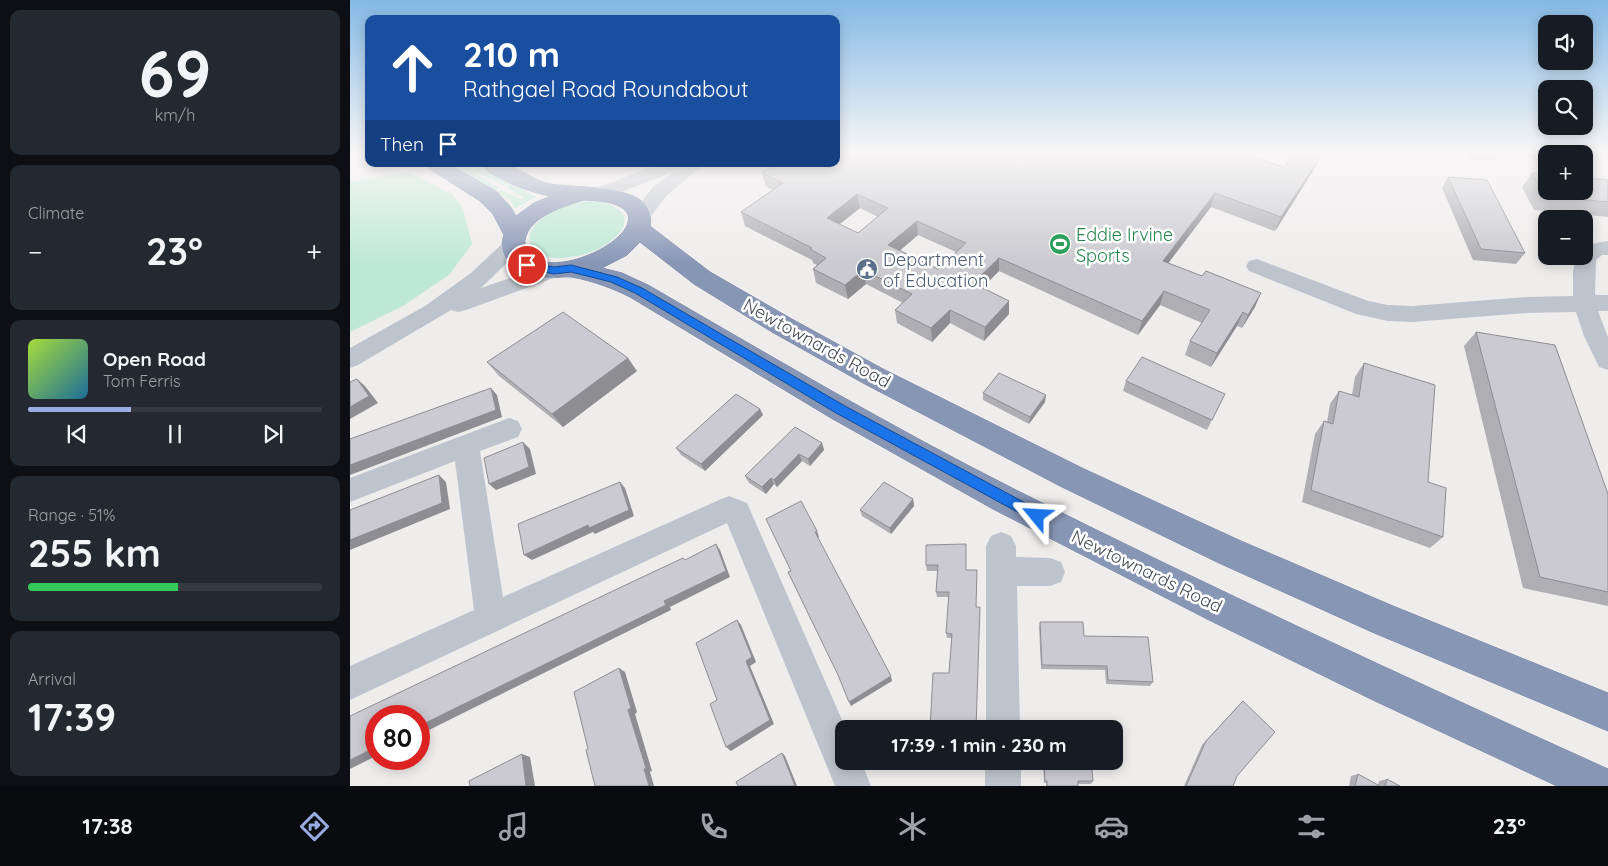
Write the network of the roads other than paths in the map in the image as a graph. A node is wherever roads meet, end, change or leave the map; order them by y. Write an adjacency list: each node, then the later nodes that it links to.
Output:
1 (476, 189): 7 (highway)
2 (541, 189): 5 (highway)
3 (607, 189): 5 (street)
4 (664, 189): 6 (street)
5 (592, 194): 6 (highway, Newtownards Road); 7 (highway)
6 (638, 224): 10 (highway); 22 (highway, Newtownards Road)
7 (514, 240): 10 (highway, Newtownards Road); 13 (street)
8 (1608, 248): 12 (street)
9 (1257, 266): 12 (street)
10 (563, 269): 13 (street); 27 (highway, Newtownards Road)
11 (1608, 303): 12 (street)
12 (1584, 304): 15 (street)
13 (434, 312): 14 (street)
14 (350, 359)
15 (1608, 361)
16 (509, 429): 17 (street)
17 (466, 446): 18 (street); 20 (street)
18 (350, 490)
19 (1050, 572): 23 (street)
20 (491, 618): 21 (street); 25 (street)
21 (350, 682)
22 (1608, 712)
23 (1003, 720)
24 (1003, 770): 26 (street)
25 (853, 786)
26 (1003, 786)
27 (1601, 786)

